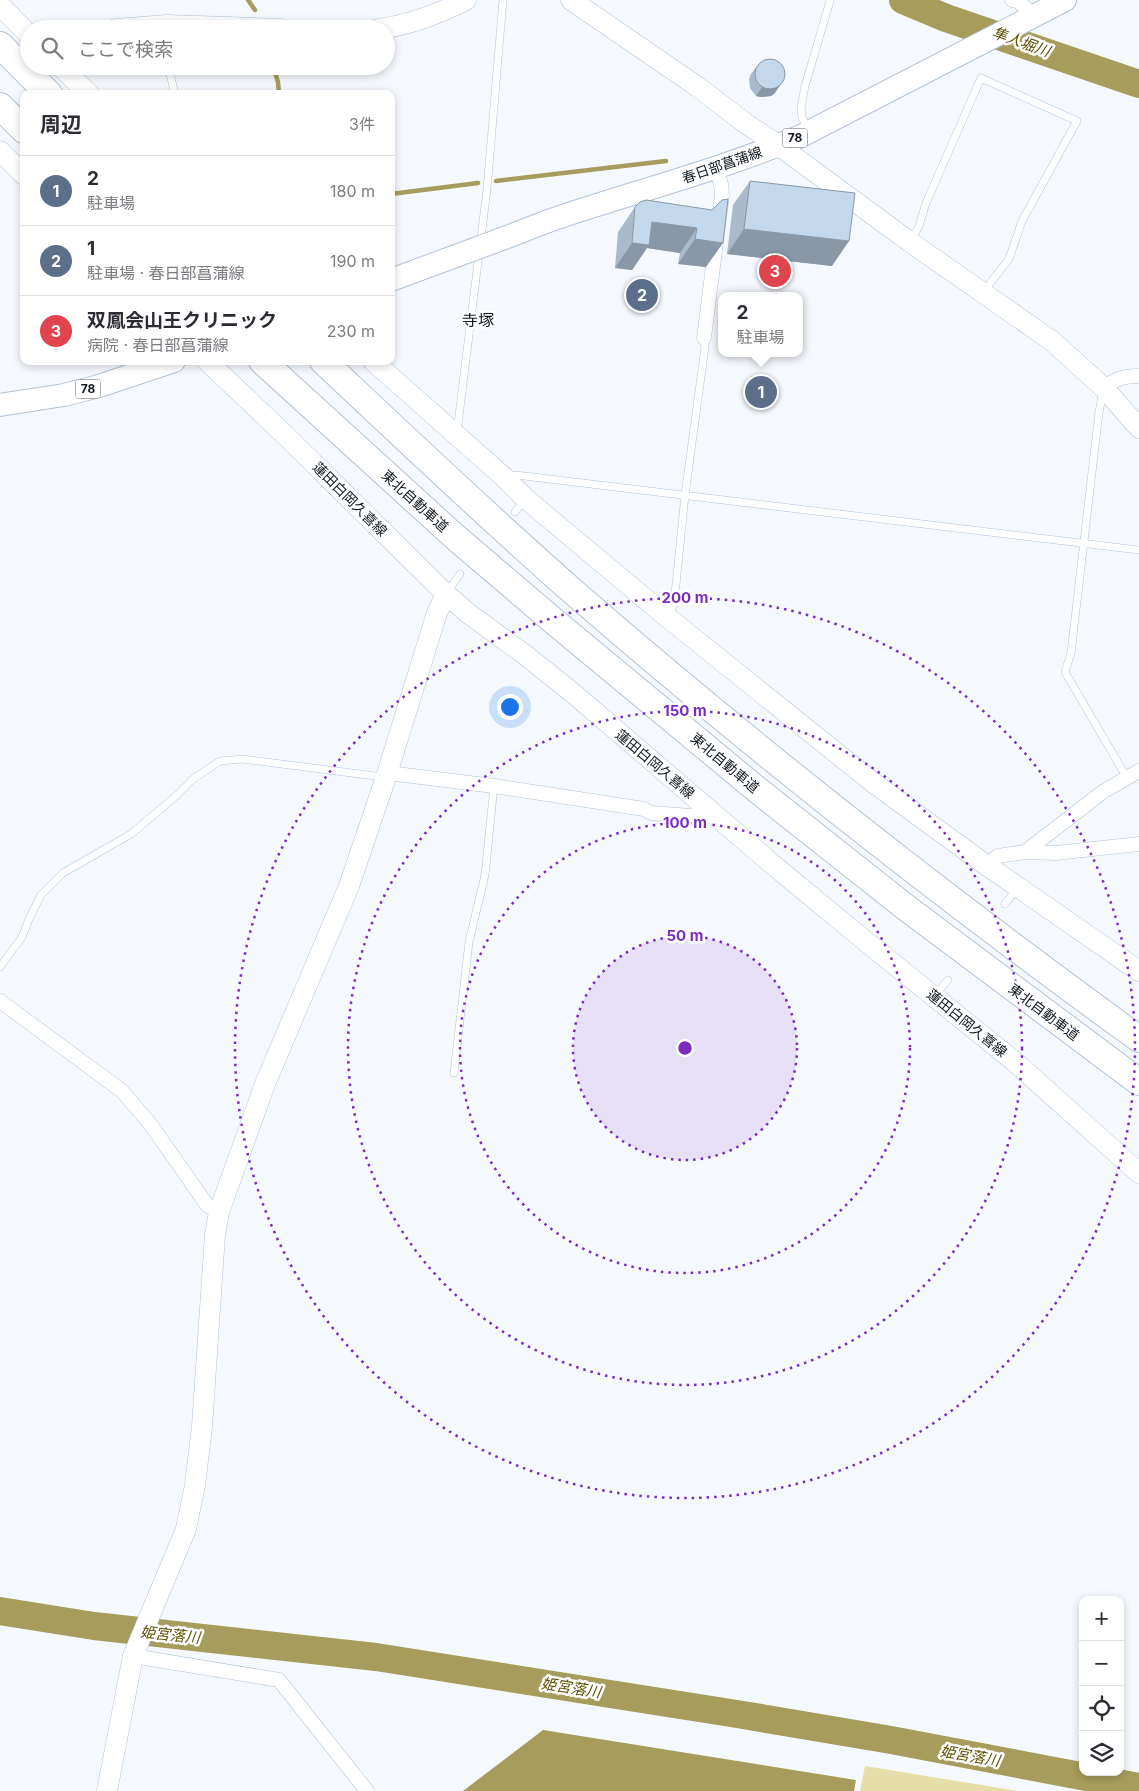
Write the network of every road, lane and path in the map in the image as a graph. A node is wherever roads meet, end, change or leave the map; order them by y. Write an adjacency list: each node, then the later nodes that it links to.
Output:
1 (466, 0): 10 (street)
2 (503, 0): 39 (lane)
3 (571, 0): 22 (street)
4 (1012, 0): 8 (street)
5 (1066, 0): 8 (main road, 春日部菖蒲線 / 78)
6 (830, 1): 21 (lane)
7 (5, 11): 9 (street)
8 (1034, 16): 21 (main road, 春日部菖蒲線 / 78)
9 (20, 26)
10 (395, 26)
11 (0, 45): 12 (highway)
12 (20, 65)
13 (30, 75): 16 (highway)
14 (69, 75): 17 (street)
15 (170, 75): 18 (lane)
16 (45, 90)
17 (85, 90)
18 (174, 90)
19 (0, 106): 20 (highway)
20 (20, 126)
21 (808, 132): 22 (main road, 春日部菖蒲線 / 78)
22 (778, 145): 24 (main road, 春日部菖蒲線 / 78); 26 (street)
23 (0, 151): 25 (street)
24 (716, 168): 27 (main road, 春日部菖蒲線 / 78, bridge); 29 (street)
25 (20, 171)
26 (910, 242): 28 (street); 28 (lane)
27 (395, 279)
28 (982, 293): 36 (street)
29 (704, 338): 41 (lane)
30 (162, 365): 37 (main road, 78)
31 (211, 365): 45 (street, 蓮田白岡久喜線)
32 (266, 365): 63 (highway, 東北自動車道)
33 (326, 365): 61 (highway)
34 (377, 365): 39 (street)
35 (1139, 376): 36 (street)
36 (1104, 388): 38 (street); 42 (lane)
37 (0, 405)
38 (1139, 428)
39 (451, 432): 40 (street)
40 (506, 480): 41 (lane); 46 (street)
41 (685, 495): 42 (lane); 46 (lane)
42 (1083, 544): 43 (lane); 48 (lane)
43 (1139, 550)
44 (460, 574): 45 (lane)
45 (446, 594): 47 (street); 50 (street, 蓮田白岡久喜線)
46 (667, 616): 53 (street)
47 (387, 775): 49 (street); 56 (lane); 65 (street)
48 (1133, 775): 52 (street)
49 (494, 786): 50 (street); 62 (lane)
50 (708, 809): 59 (street, 蓮田白岡久喜線)
51 (1139, 844): 52 (street)
52 (1025, 852): 53 (street)
53 (986, 865): 54 (street)
54 (1018, 887): 55 (lane); 57 (street)
55 (1005, 904)
56 (0, 967)
57 (1139, 972)
58 (948, 980): 59 (lane)
59 (934, 996): 64 (street, 蓮田白岡久喜線)
60 (0, 1001): 65 (street)
61 (1139, 1039)
62 (454, 1073)
63 (1139, 1082)
64 (1139, 1173)
65 (219, 1212): 66 (street)
66 (132, 1656): 67 (street); 68 (street)
67 (107, 1791)
68 (368, 1791)

